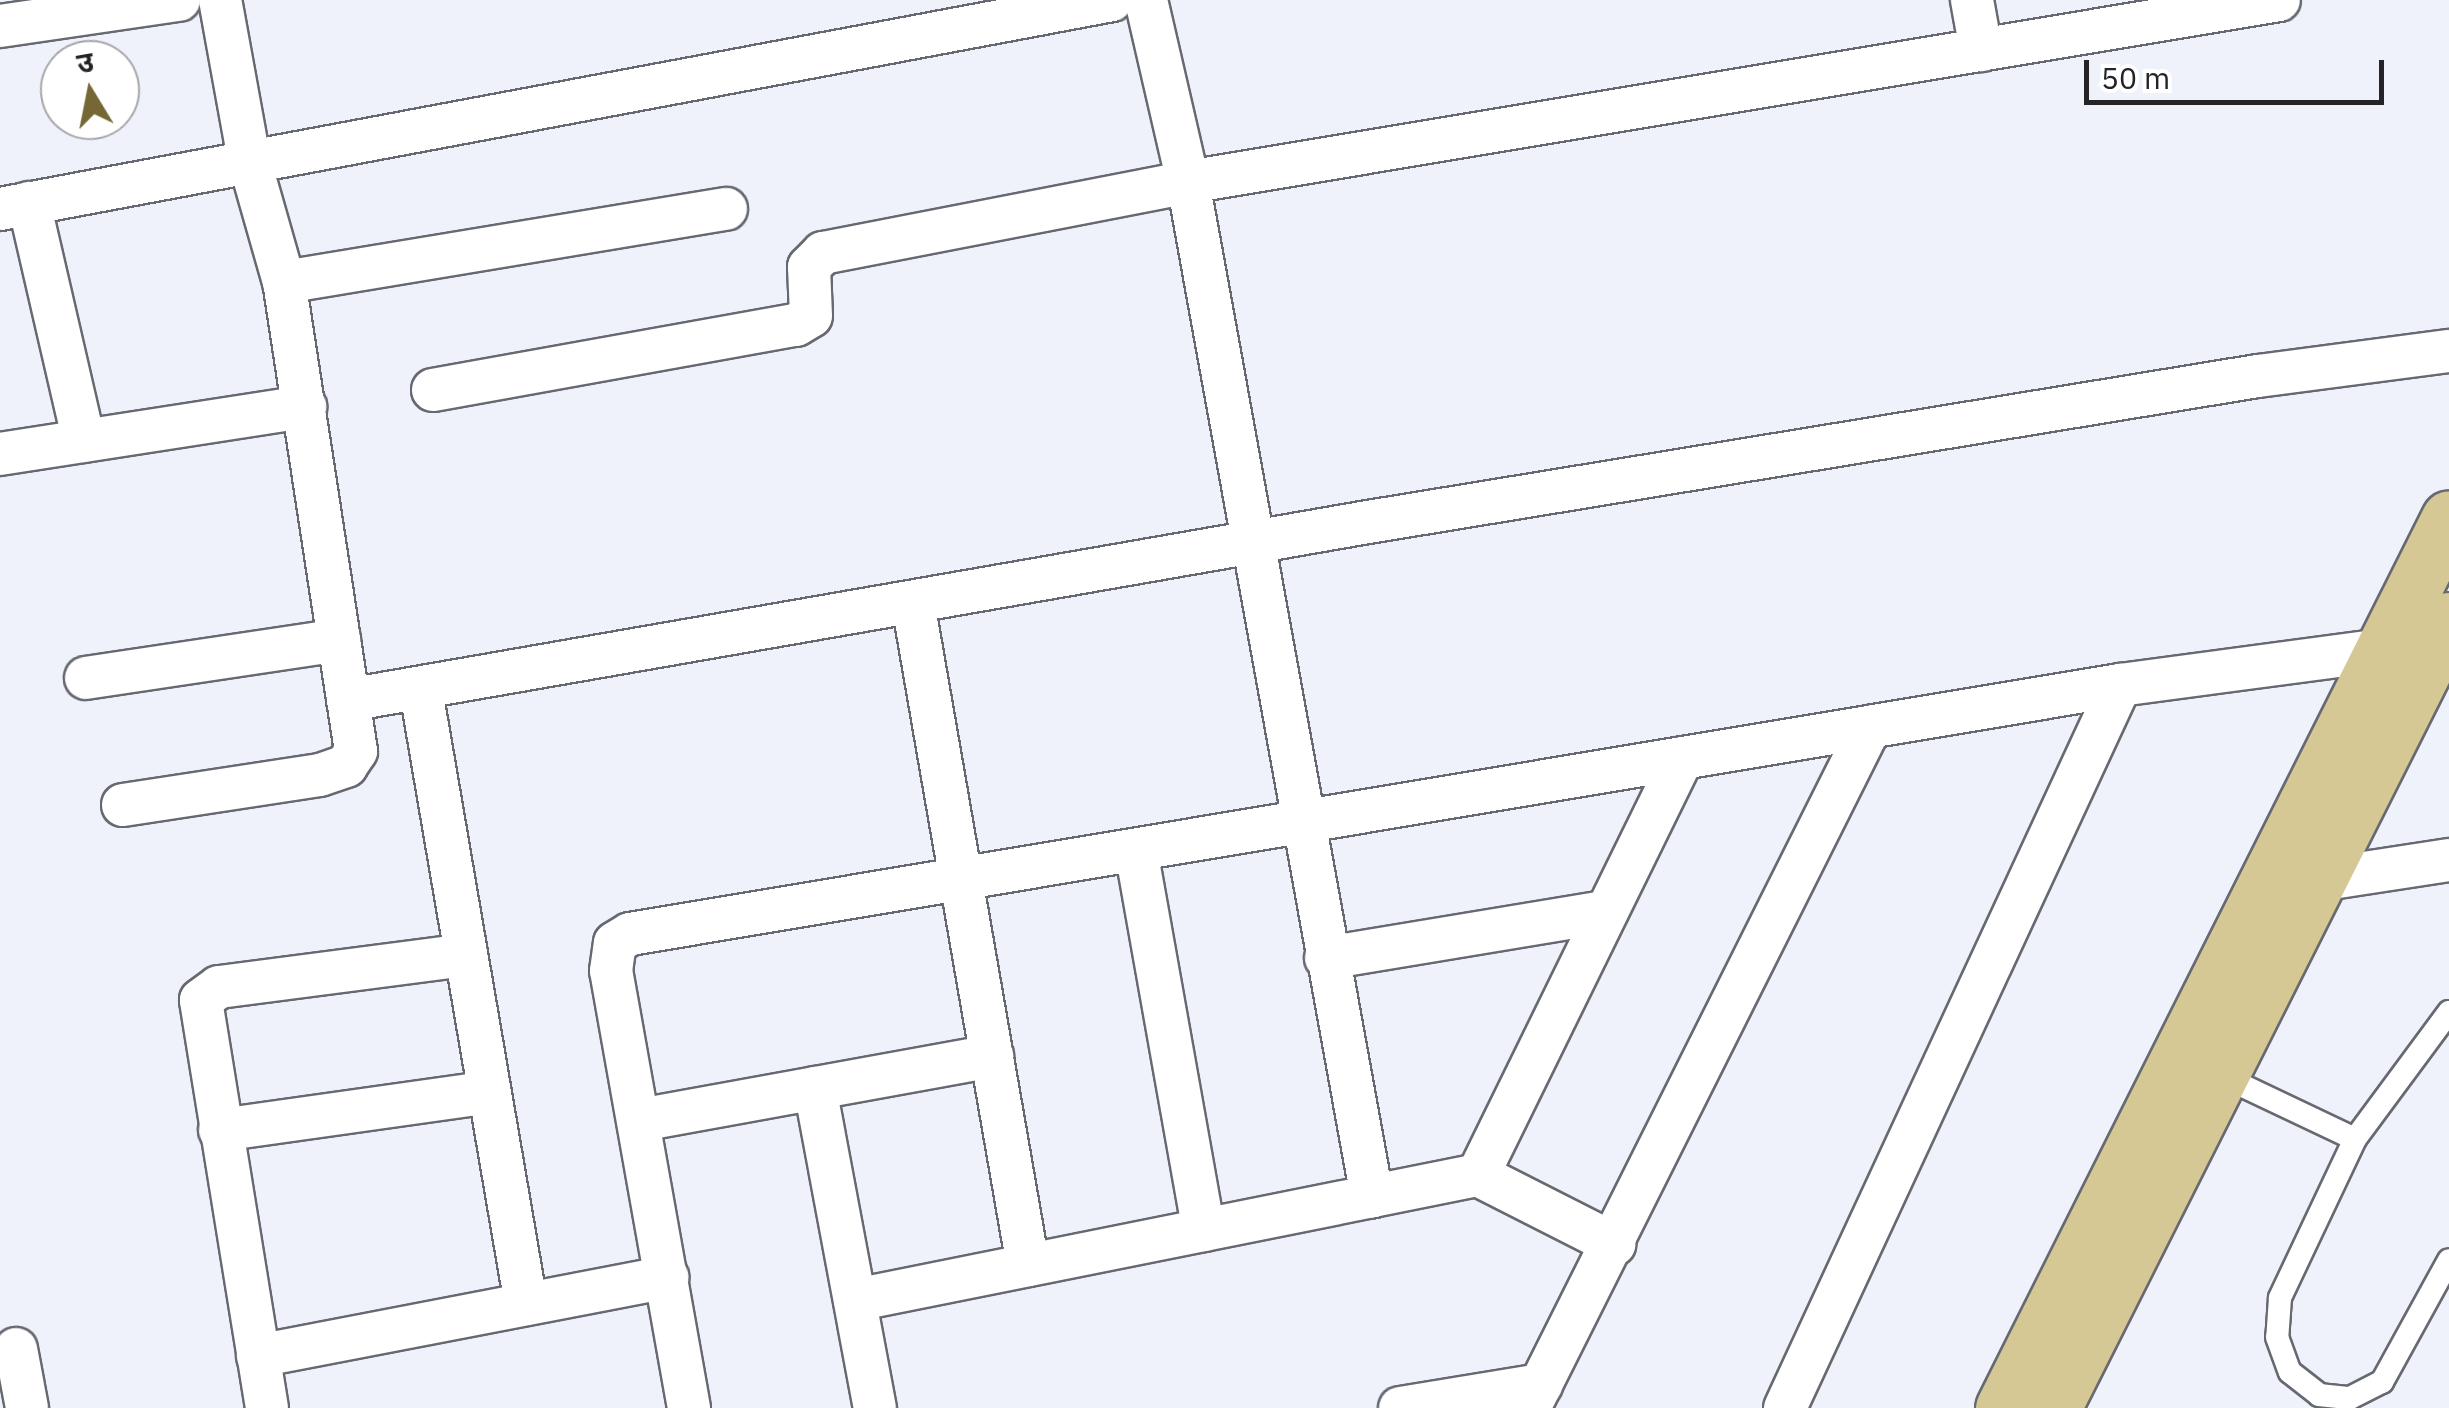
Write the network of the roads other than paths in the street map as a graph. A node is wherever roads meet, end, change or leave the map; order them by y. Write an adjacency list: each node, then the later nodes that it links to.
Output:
1 (179, 0): 7 (street)
2 (220, 0): 9 (street)
3 (1112, 0): 9 (street)
4 (1146, 0): 10 (street)
5 (1972, 0): 8 (street)
6 (2279, 0): 8 (street)
7 (0, 26)
8 (1981, 50): 10 (street)
9 (250, 158): 11 (street); 13 (street)
10 (1188, 182): 15 (street); 20 (street)
11 (15, 206): 17 (street)
12 (726, 209): 13 (street)
13 (284, 282): 16 (street)
14 (2449, 351): 20 (street)
15 (433, 390)
16 (305, 407): 17 (street); 22 (street)
17 (84, 441): 18 (street)
18 (0, 454)
19 (2449, 518): 23 (main road)
20 (1254, 542): 21 (street); 31 (street)
21 (913, 603): 26 (street); 34 (street)
22 (339, 640): 24 (street); 27 (street)
23 (2426, 651): 25 (street); 35 (main road); 65 (main road)
24 (86, 678)
25 (2120, 685): 28 (street); 64 (street)
26 (421, 691): 27 (street); 37 (street)
27 (348, 700): 30 (street)
28 (1870, 727): 29 (street); 50 (street)
29 (1682, 758): 31 (street); 36 (street)
30 (123, 805)
31 (1300, 822): 32 (street); 38 (street)
32 (1136, 850): 34 (street); 49 (street)
33 (2449, 860): 35 (street)
34 (958, 880): 40 (street); 44 (street)
35 (2318, 880): 41 (main road)
36 (1603, 912): 38 (street); 47 (street)
37 (466, 955): 43 (street); 45 (street)
38 (1326, 958): 48 (street)
39 (2449, 1012): 46 (lane)
40 (992, 1056): 42 (street); 52 (street)
41 (2220, 1075): 46 (lane); 66 (main road)
42 (815, 1088): 44 (street); 54 (street)
43 (490, 1092): 45 (street); 55 (street)
44 (640, 1120): 53 (street)
45 (220, 1130): 57 (street)
46 (2355, 1138): 51 (lane)
47 (1478, 1175): 48 (street); 50 (street)
48 (1372, 1196): 49 (street)
49 (1204, 1230): 52 (street)
50 (1614, 1244): 58 (street)
51 (2449, 1260)
52 (1028, 1265): 54 (street)
53 (667, 1277): 55 (street); 61 (street)
54 (855, 1300): 62 (street)
55 (526, 1304): 57 (street)
56 (16, 1349): 59 (street)
57 (258, 1356): 60 (street)
58 (1535, 1396): 63 (street)
59 (27, 1408)
60 (267, 1408)
61 (689, 1408)
62 (875, 1408)
63 (1400, 1408)
64 (1785, 1408)
65 (2003, 1408)
66 (2052, 1408)

